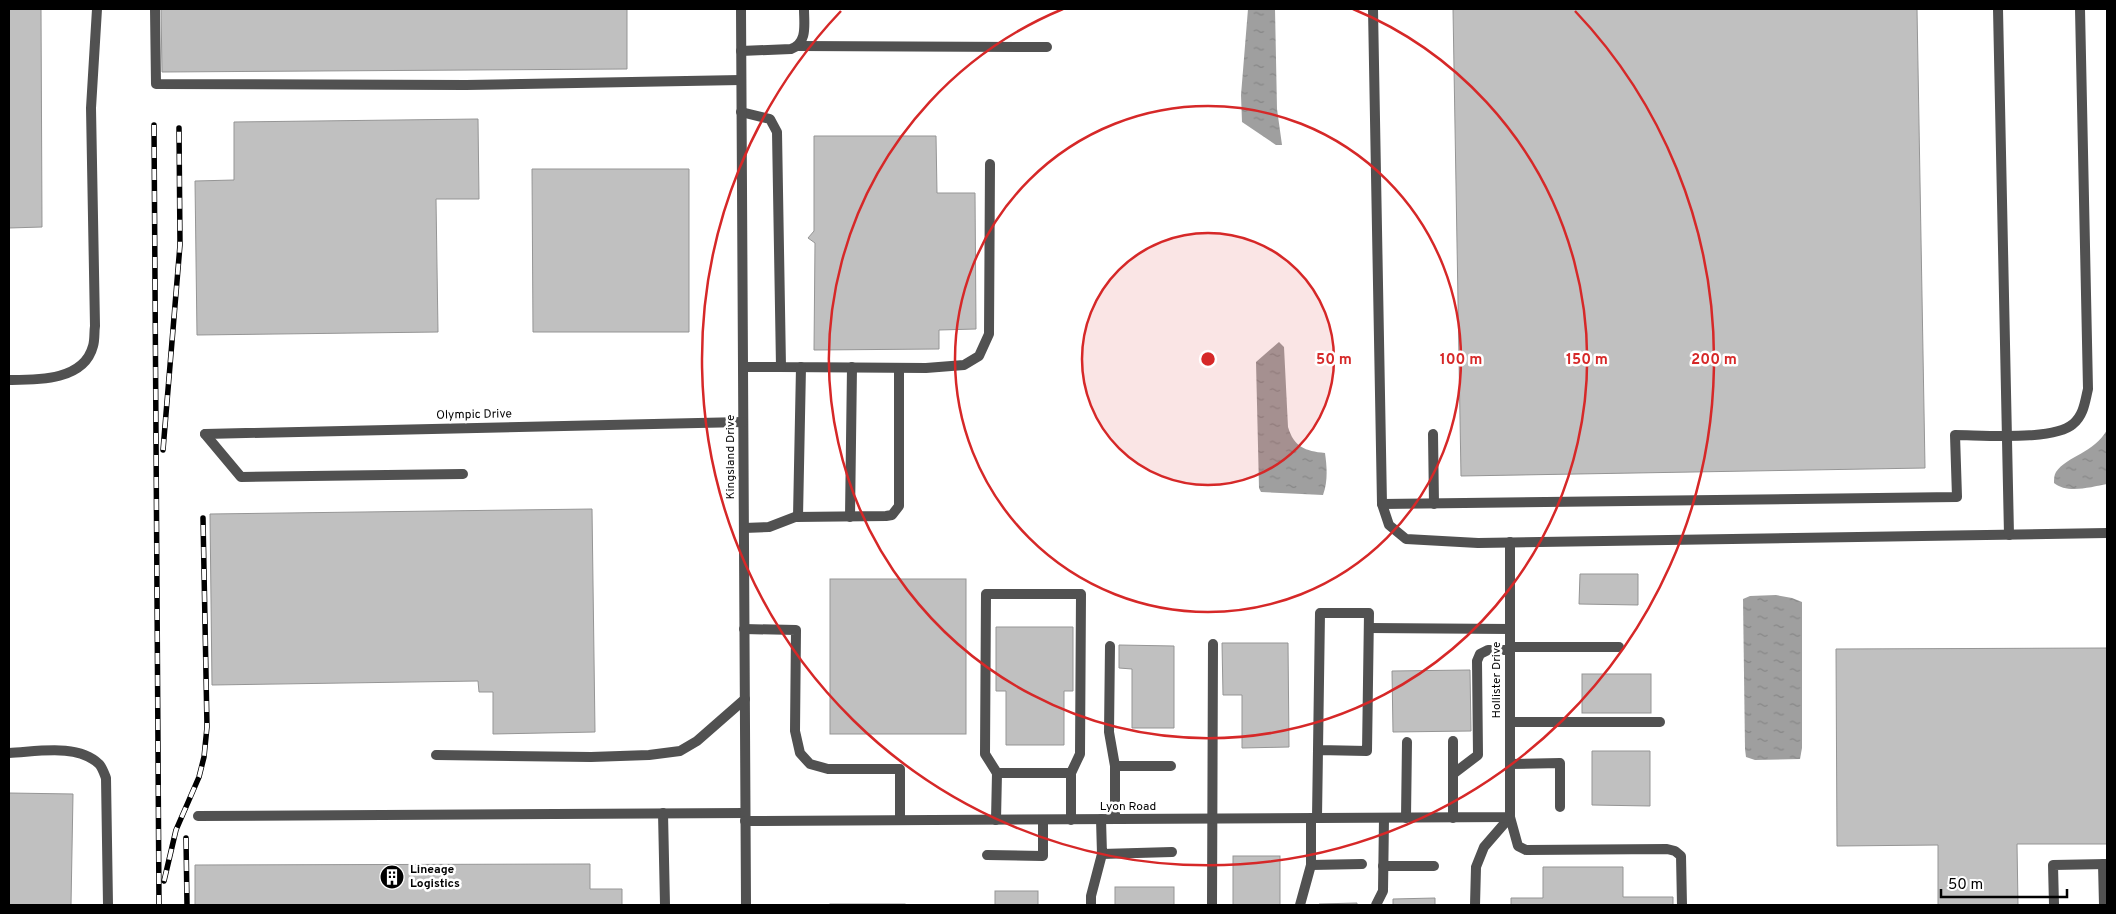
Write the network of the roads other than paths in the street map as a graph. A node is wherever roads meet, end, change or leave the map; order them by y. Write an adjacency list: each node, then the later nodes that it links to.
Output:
1 (97, 9): 19 (street)
2 (155, 9): 11 (street)
3 (740, 9): 10 (street, Kingsland Drive)
4 (804, 9): 8 (street)
5 (1374, 9): 24 (street)
6 (1998, 9): 22 (street)
7 (2080, 9): 22 (street)
8 (798, 46): 9 (street); 10 (street)
9 (1047, 47)
10 (741, 51): 11 (street, Kingsland Drive)
11 (741, 80): 12 (street, Kingsland Drive)
12 (741, 112): 14 (street, Kingsland Drive); 15 (street)
13 (990, 164): 18 (street)
14 (743, 367): 15 (street); 20 (street, Kingsland Drive)
15 (781, 367): 16 (street)
16 (801, 367): 17 (street); 26 (street)
17 (852, 367): 18 (street); 27 (street)
18 (899, 368): 27 (street)
19 (9, 380)
20 (743, 422): 23 (street, Olympic Drive); 28 (street, Kingsland Drive)
21 (1433, 434): 25 (street)
22 (2007, 435): 25 (street); 30 (street)
23 (463, 474)
24 (1382, 504): 25 (street); 31 (street)
25 (1434, 504)
26 (798, 517): 27 (street); 28 (street)
27 (850, 517)
28 (744, 528): 33 (street, Kingsland Drive)
29 (2107, 533): 30 (street)
30 (2009, 535): 31 (street)
31 (1510, 542): 34 (street, Hollister Drive)
32 (1369, 628): 34 (street); 44 (street); 44 (street)
33 (744, 629): 39 (street, Kingsland Drive); 65 (street)
34 (1510, 629): 38 (street, Hollister Drive)
35 (1212, 644): 64 (street)
36 (1110, 646): 48 (street)
37 (1619, 646): 38 (street)
38 (1510, 648): 40 (street, Hollister Drive); 52 (street)
39 (744, 699): 46 (street); 56 (street, Kingsland Drive)
40 (1510, 722): 41 (street); 47 (street, Hollister Drive)
41 (1660, 722)
42 (1453, 741): 52 (street)
43 (1407, 742): 60 (street)
44 (1318, 750): 58 (street)
45 (9, 753): 77 (street)
46 (436, 755)
47 (1510, 764): 53 (street); 57 (street, Hollister Drive)
48 (1115, 766): 49 (street); 63 (street)
49 (1171, 766)
50 (997, 773): 51 (street); 51 (street); 66 (street)
51 (1071, 773): 68 (street)
52 (1453, 774): 61 (street)
53 (1560, 807)
54 (664, 813): 55 (street, Lyon Road); 56 (street, Lyon Road); 78 (street)
55 (198, 816)
56 (745, 817): 65 (street, Lyon Road); 79 (street, Kingsland Drive)
57 (1510, 817): 61 (street, Lyon Road); 84 (street); 85 (street, Hollister Drive)
58 (1314, 818): 59 (street, Lyon Road); 64 (street, Lyon Road); 74 (street)
59 (1384, 818): 60 (street, Lyon Road); 75 (street)
60 (1406, 818): 61 (street, Lyon Road)
61 (1453, 818)
62 (1101, 819): 63 (street, Lyon Road); 68 (street, Lyon Road); 70 (street)
63 (1115, 819): 64 (street, Lyon Road)
64 (1212, 819): 81 (street)
65 (900, 820): 66 (street, Lyon Road)
66 (996, 820): 67 (street, Lyon Road)
67 (1043, 820): 68 (street, Lyon Road); 71 (street)
68 (1071, 820)
69 (1172, 852): 70 (street)
70 (1102, 854): 80 (street)
71 (987, 855)
72 (1362, 864): 74 (street)
73 (2105, 864): 86 (street); 87 (street)
74 (1312, 865): 82 (street)
75 (1384, 866): 76 (street); 83 (street)
76 (1434, 866)
77 (108, 905)
78 (665, 905)
79 (746, 905)
80 (1091, 905)
81 (1212, 905)
82 (1300, 905)
83 (1376, 905)
84 (1475, 905)
85 (1682, 905)
86 (2054, 905)
87 (2104, 905)

